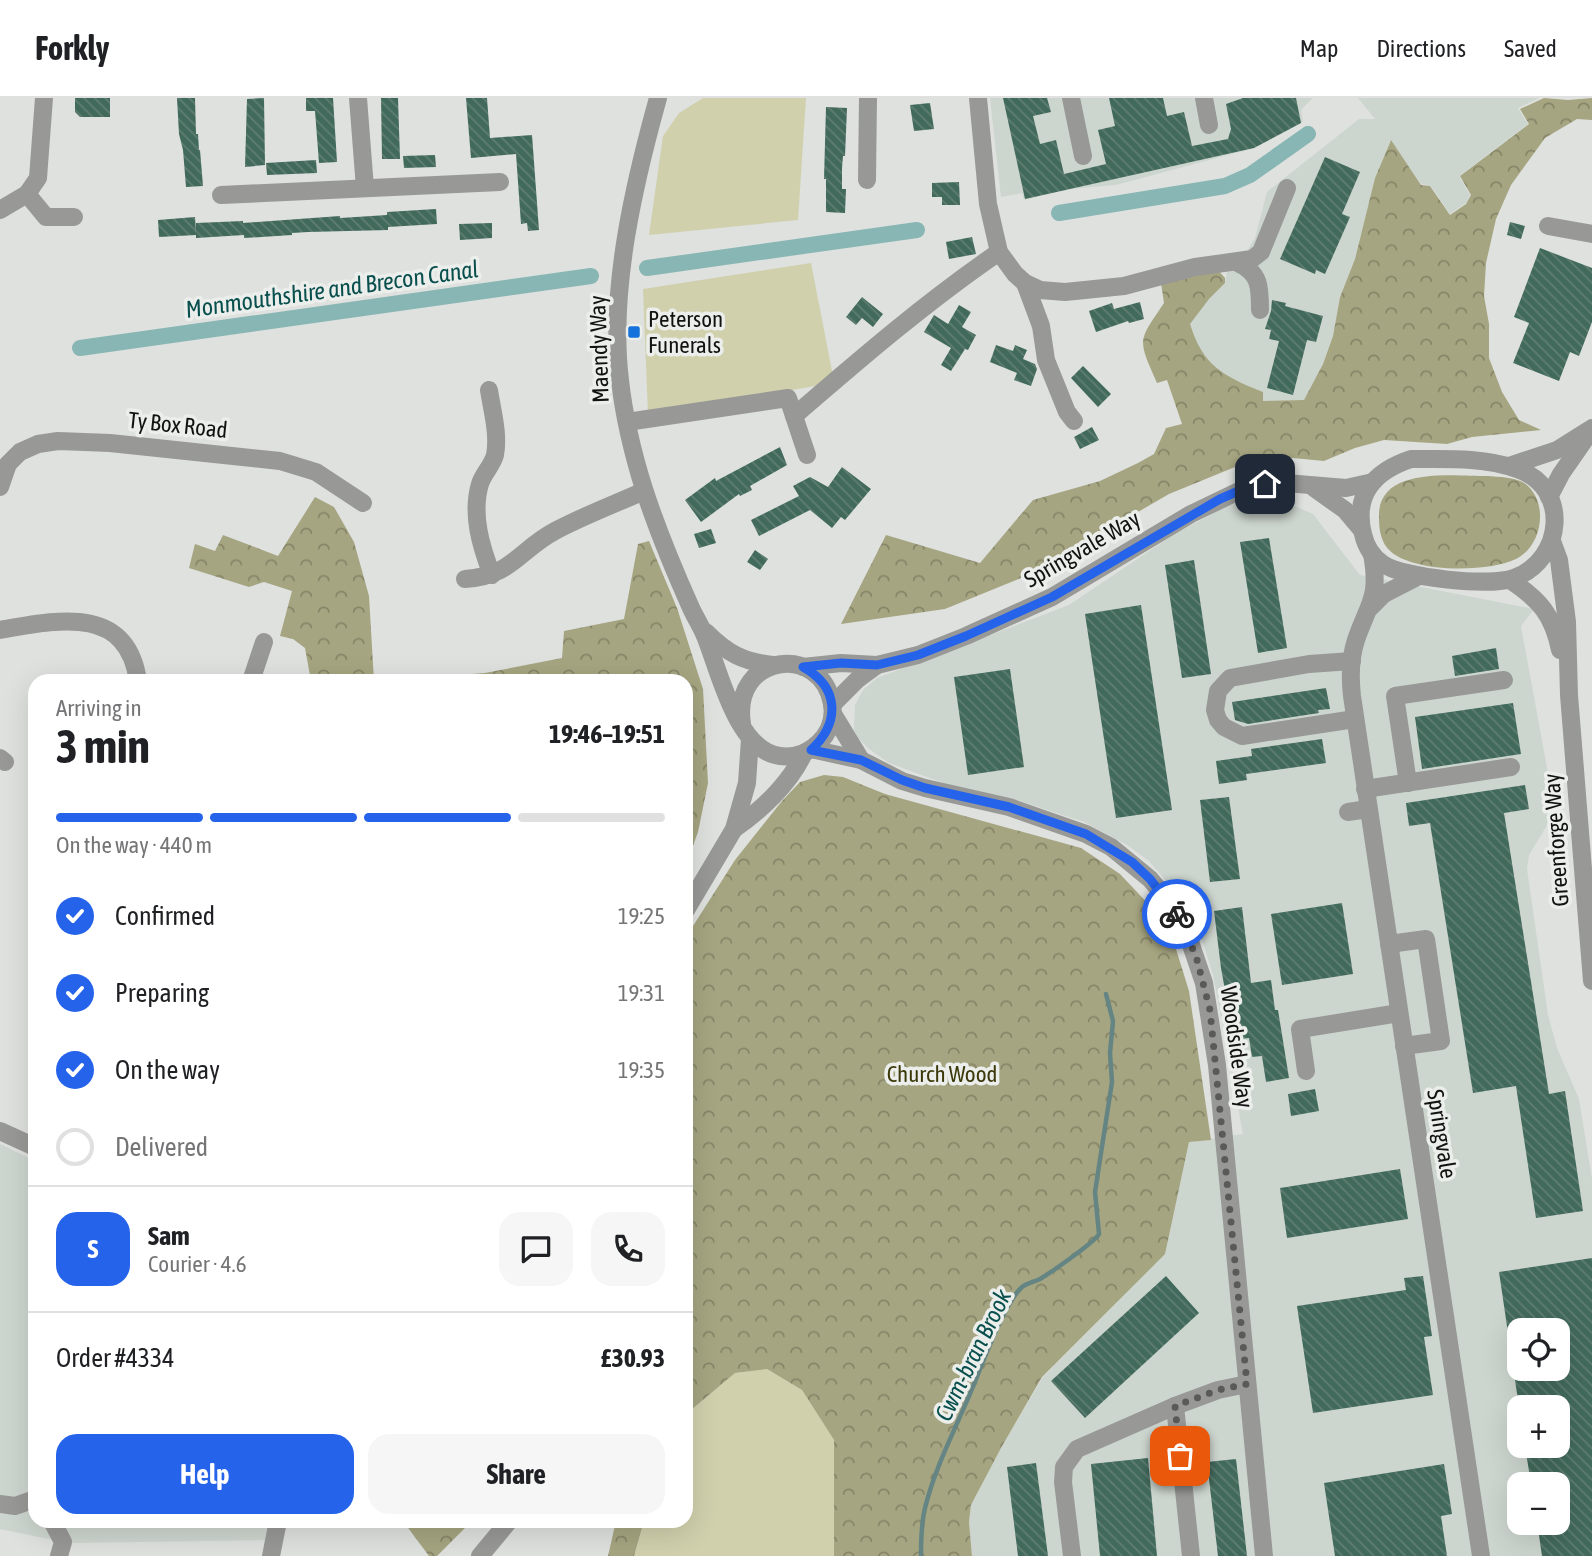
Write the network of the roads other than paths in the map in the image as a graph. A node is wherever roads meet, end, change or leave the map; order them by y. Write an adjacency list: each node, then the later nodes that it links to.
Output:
1 (44, 98): 14 (street)
2 (358, 98): 12 (street)
3 (658, 98): 27 (street, Maendy Way)
4 (868, 98): 10 (street)
5 (978, 98): 20 (street)
6 (1071, 98): 9 (street)
7 (1204, 98): 8 (street)
8 (1209, 125)
9 (1083, 156)
10 (867, 180)
11 (500, 182): 12 (street)
12 (365, 188): 15 (street)
13 (1287, 188): 21 (street)
14 (27, 194): 16 (street); 17 (street)
15 (221, 195)
16 (0, 210)
17 (74, 217)
18 (1548, 226): 19 (street)
19 (1592, 234)
20 (999, 252): 22 (street); 25 (street)
21 (1238, 263): 22 (street); 23 (street)
22 (1025, 283): 26 (street)
23 (1260, 310)
24 (489, 390): 40 (street)
25 (794, 416): 27 (street); 29 (street)
26 (1074, 421)
27 (627, 422): 34 (street, Maendy Way)
28 (1592, 428): 30 (street); 35 (street)
29 (807, 455)
30 (1509, 467): 31 (street); 35 (street)
31 (1373, 482): 32 (street, Springvale Way); 37 (street)
32 (1311, 486): 37 (street); 50 (street, Springvale Way)
33 (0, 487): 36 (street, Ty Box Road)
34 (644, 491): 40 (street); 46 (street, Maendy Way)
35 (1549, 497): 38 (street, Greenforge Way)
36 (363, 503)
37 (1362, 531): 39 (street)
38 (1552, 541): 43 (street); 55 (street, Greenforge Way)
39 (1371, 554): 41 (street); 44 (street, Springvale)
40 (492, 575): 42 (street)
41 (1419, 576): 43 (street); 44 (street, Springvale)
42 (466, 579)
43 (1510, 580): 55 (street, Greenforge Way)
44 (1370, 608): 48 (street, Springvale)
45 (0, 630): 52 (street)
46 (703, 630): 49 (street, Maendy Way); 58 (street, Maendy Way)
47 (264, 642): 53 (street)
48 (1352, 661): 57 (street, Springvale); 57 (street)
49 (775, 665): 51 (street, Maendy Way); 58 (street, Maendy Way)
50 (877, 665): 51 (street, Springvale Way); 56 (street, Springvale Way)
51 (803, 667): 56 (street)
52 (137, 674)
53 (253, 674)
54 (1504, 680): 63 (street)
55 (1569, 695): 62 (street, Greenforge Way)
56 (832, 710): 59 (street, Maendy Way); 60 (street)
57 (1355, 719): 64 (street, Springvale)
58 (746, 732): 59 (street); 67 (street, Maendy Way)
59 (808, 751): 60 (street, Woodside Way); 67 (street, Maendy Way)
60 (861, 760): 76 (street, Woodside Way)
61 (1511, 767): 63 (street)
62 (1585, 780): 70 (street, Greenforge Way)
63 (1408, 783): 64 (street)
64 (1365, 789): 65 (street, Springvale)
65 (1368, 809): 66 (street); 69 (street, Springvale)
66 (1348, 812)
67 (734, 829): 68 (street, Maendy Way)
68 (693, 898)
69 (1389, 944): 71 (street, Springvale); 72 (street)
70 (1592, 981)
71 (1399, 1013): 72 (street, Springvale); 73 (street)
72 (1404, 1046): 89 (street, Springvale)
73 (1306, 1071)
74 (0, 1131): 75 (street)
75 (28, 1144)
76 (1247, 1384): 77 (street); 88 (street, Woodside Way)
77 (1175, 1406): 86 (street); 87 (street)
78 (28, 1501): 79 (street)
79 (0, 1504)
80 (54, 1528): 83 (street)
81 (276, 1528): 84 (street)
82 (503, 1528): 85 (street)
83 (61, 1549)
84 (272, 1549)
85 (480, 1556)
86 (1072, 1556)
87 (1191, 1556)
88 (1264, 1556)
89 (1481, 1556)

